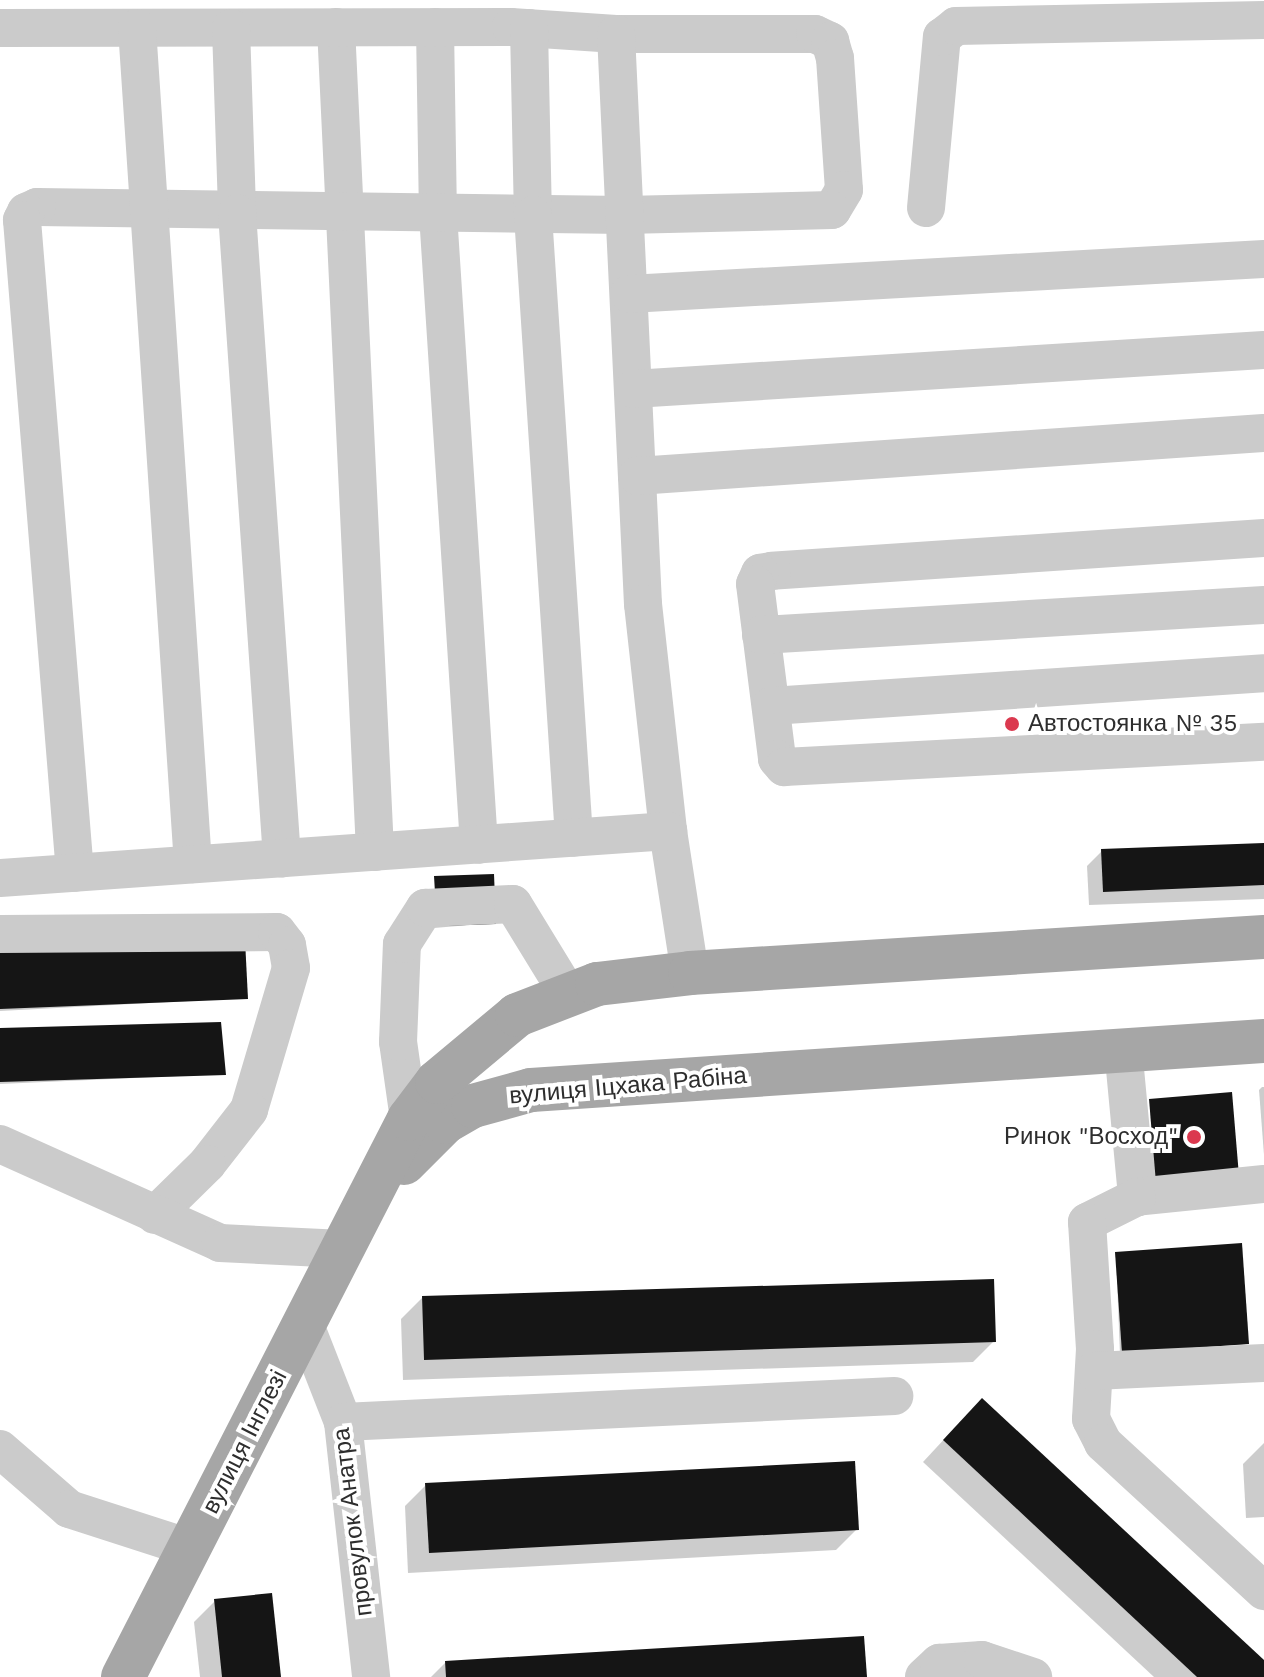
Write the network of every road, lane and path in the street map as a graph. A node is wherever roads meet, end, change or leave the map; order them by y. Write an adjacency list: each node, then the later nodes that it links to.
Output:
1 (1264, 20): 9 (street)
2 (336, 27): 3 (street); 6 (street); 12 (street)
3 (435, 27): 7 (street); 13 (street)
4 (0, 28): 5 (street)
5 (137, 28): 6 (street); 10 (street)
6 (231, 28): 11 (street)
7 (529, 28): 8 (street); 14 (street)
8 (616, 34): 15 (street); 15 (street)
9 (926, 208)
10 (149, 213): 11 (street); 33 (street); 34 (street)
11 (237, 213): 12 (street); 32 (street)
12 (341, 214): 13 (street); 31 (street)
13 (438, 214): 14 (street); 30 (street)
14 (533, 215): 15 (street); 29 (street)
15 (625, 215): 17 (street)
16 (1264, 259): 17 (street)
17 (629, 294): 19 (street)
18 (1264, 350): 19 (street)
19 (633, 389): 21 (street)
20 (1264, 433): 21 (street)
21 (637, 476): 28 (street)
22 (1264, 538): 24 (street)
23 (1264, 605): 24 (street)
24 (761, 635): 26 (street)
25 (1264, 673): 26 (street)
26 (771, 706): 27 (street)
27 (1264, 742)
28 (668, 831): 29 (street); 38 (street)
29 (574, 838): 30 (street)
30 (479, 845): 31 (street)
31 (375, 852): 32 (street)
32 (282, 858): 33 (street)
33 (193, 864): 34 (street)
34 (75, 873): 35 (street)
35 (0, 878)
36 (0, 934): 48 (street)
37 (1264, 937): 38 (main road)
38 (690, 973): 39 (main road)
39 (567, 992): 42 (main road); 43 (main road); 43 (street)
40 (1264, 1041): 41 (main road, вулиця Іцхака Рабіна)
41 (1123, 1048): 42 (main road, вулиця Іцхака Рабіна); 46 (street)
42 (558, 1088): 47 (main road, вулиця Іцхака Рабіна)
43 (409, 1119): 47 (main road)
44 (0, 1144): 48 (street)
45 (1264, 1184): 46 (street)
46 (1137, 1197): 52 (street)
47 (365, 1206): 49 (main road, вулиця Інглезі)
48 (155, 1215): 49 (street)
49 (343, 1249): 50 (main road, вулиця Інглезі)
50 (305, 1325): 54 (street, провулок Анатра); 56 (main road, вулиця Інглезі)
51 (1264, 1363): 52 (street)
52 (1094, 1371): 57 (street)
53 (894, 1396): 54 (street)
54 (343, 1422): 59 (street, провулок Анатра)
55 (0, 1449): 56 (street)
56 (190, 1548): 58 (main road, вулиця Інглезі)
57 (1264, 1591)
58 (123, 1677)
59 (371, 1677)
60 (924, 1677): 61 (street)
61 (1033, 1677)

